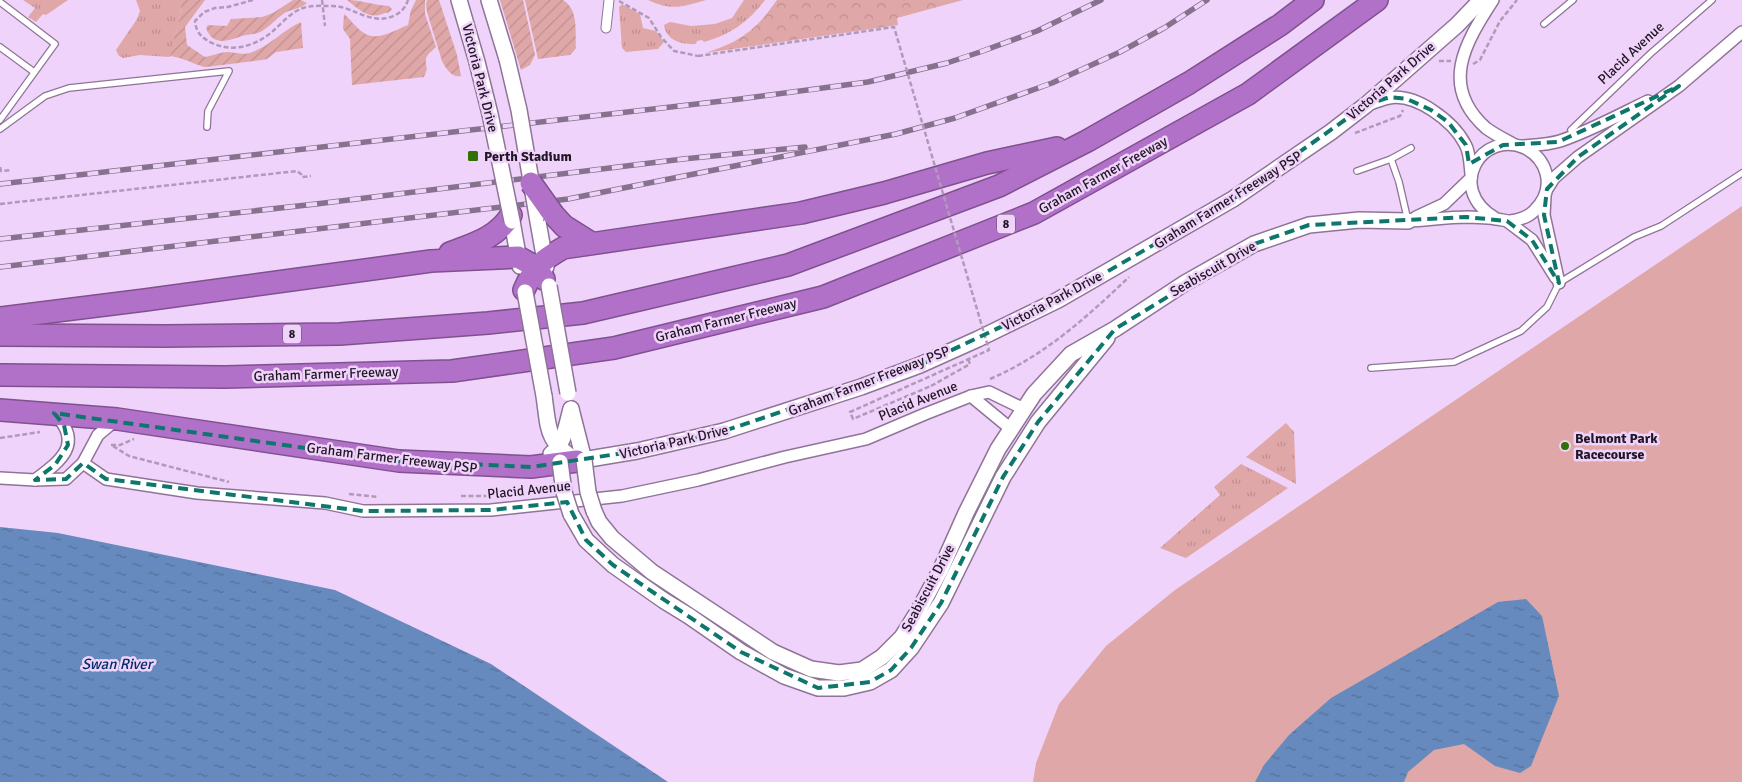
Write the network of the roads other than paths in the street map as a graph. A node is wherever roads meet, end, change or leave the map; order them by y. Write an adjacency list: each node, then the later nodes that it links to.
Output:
1 (459, 0): 33 (street, Victoria Park Drive, bridge)
2 (489, 0): 29 (street, Victoria Park Drive, bridge)
3 (610, 0): 12 (street)
4 (1313, 0): 22 (highway, 8)
5 (1377, 0): 46 (highway, Graham Farmer Freeway / 8)
6 (1481, 0): 17 (street, Victoria Park Drive)
7 (1493, 0): 23 (street)
8 (1573, 0): 11 (lane)
9 (1712, 0): 21 (lane, Placid Avenue)
10 (0, 2): 15 (lane)
11 (1544, 24)
12 (606, 28)
13 (1742, 32): 16 (street)
14 (0, 47): 15 (lane)
15 (34, 72): 18 (lane)
16 (1679, 86): 23 (street); 30 (street)
17 (1366, 105): 28 (street); 54 (street, Victoria Park Drive)
18 (0, 120)
19 (207, 127): 20 (lane)
20 (0, 129)
21 (1571, 130)
22 (1087, 141): 36 (highway); 44 (highway, 8)
23 (1517, 145): 28 (street); 30 (street)
24 (1411, 148): 25 (lane)
25 (1391, 159): 26 (lane); 34 (lane)
26 (1357, 171)
27 (1742, 173): 39 (lane)
28 (1471, 177): 32 (street); 34 (street)
29 (531, 183): 31 (highway, bridge)
30 (1546, 191): 35 (street); 39 (street)
31 (545, 215): 36 (highway); 38 (street)
32 (1495, 218): 34 (street); 35 (street)
33 (510, 219): 37 (highway); 38 (street, Victoria Park Drive)
34 (1408, 221): 43 (street, Seabiscuit Drive)
35 (1508, 221): 39 (street)
36 (591, 243): 38 (highway)
37 (431, 261): 38 (highway); 42 (highway)
38 (533, 261): 40 (highway); 41 (highway)
39 (1559, 283): 45 (lane)
40 (549, 286): 48 (street, bridge)
41 (524, 290): 54 (street, bridge)
42 (0, 318)
43 (1115, 329): 49 (street, Seabiscuit Drive); 54 (street, Seabiscuit Drive, bridge)
44 (0, 335)
45 (1371, 368)
46 (0, 375)
47 (971, 396): 49 (street, Placid Avenue); 53 (street); 55 (street, Placid Avenue)
48 (571, 409): 54 (street, Seabiscuit Drive); 54 (street)
49 (1024, 409): 53 (street, Seabiscuit Drive)
50 (0, 410): 51 (highway)
51 (54, 413): 52 (highway); 57 (street)
52 (117, 419): 54 (highway); 55 (street)
53 (1011, 429): 54 (street, Seabiscuit Drive, bridge)
54 (570, 458)
55 (83, 463): 57 (street)
56 (0, 478): 57 (street)
57 (35, 480)

